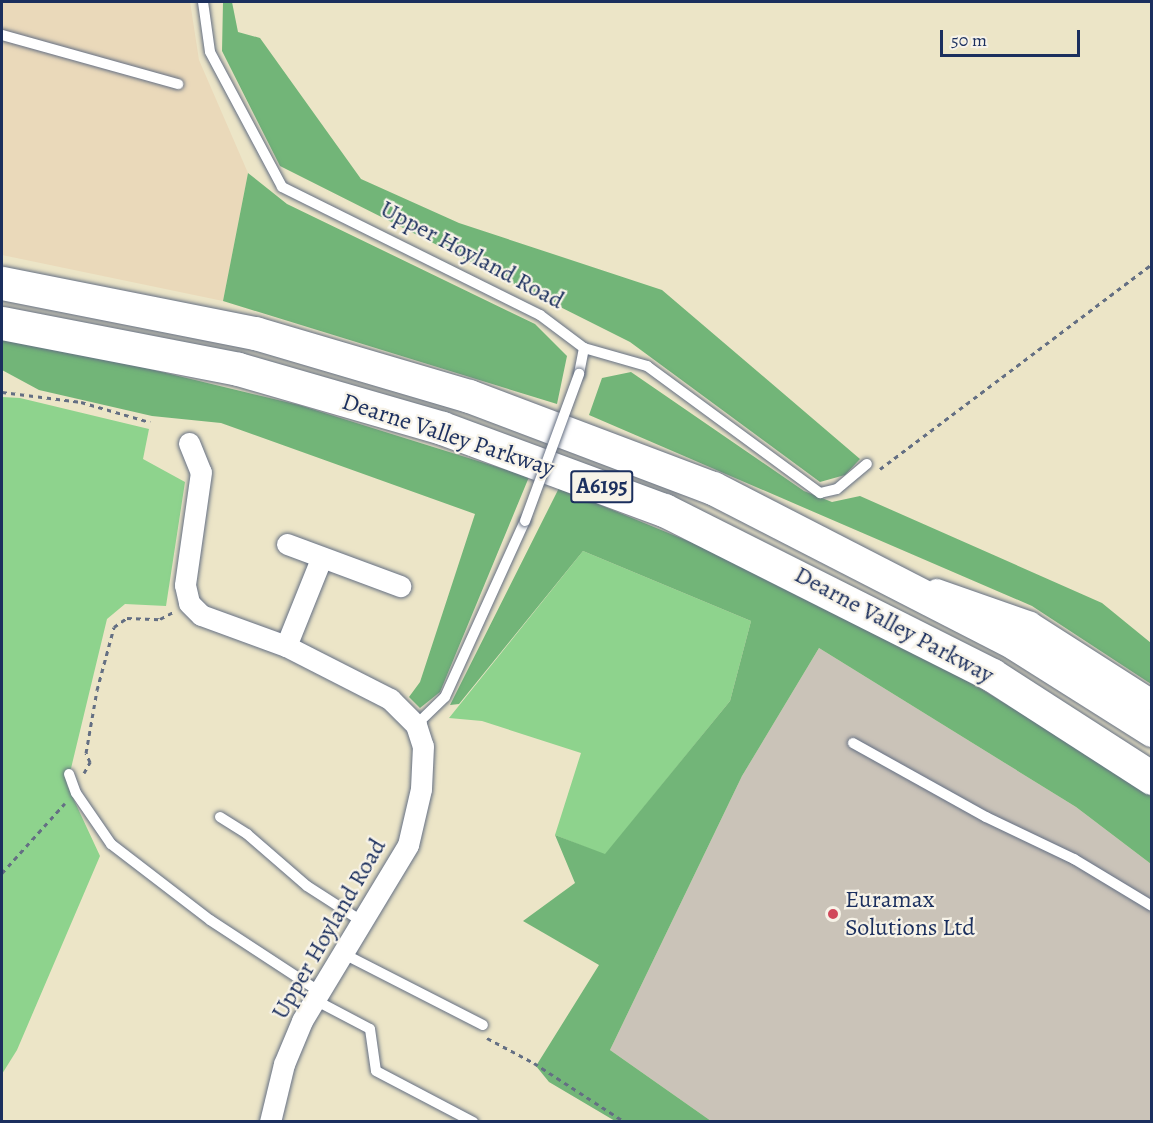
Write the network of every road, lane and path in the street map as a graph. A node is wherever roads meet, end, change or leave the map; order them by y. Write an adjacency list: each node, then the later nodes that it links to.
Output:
1 (203, 2): 7 (lane, Upper Hoyland Road)
2 (2, 35): 3 (lane)
3 (178, 84)
4 (1152, 264): 12 (path)
5 (2, 283): 15 (highway, Dearne Valley Parkway / A6195)
6 (2, 323): 24 (highway, Dearne Valley Parkway / A6195)
7 (584, 348): 12 (lane); 20 (lane, bridge)
8 (2, 392): 9 (path)
9 (150, 422)
10 (189, 443): 17 (street)
11 (867, 464): 12 (lane)
12 (856, 474)
13 (287, 544): 14 (street)
14 (321, 559): 16 (street); 18 (street)
15 (860, 561): 19 (street); 21 (highway, Dearne Valley Parkway / A6195)
16 (400, 586)
17 (189, 603): 18 (street); 25 (path)
18 (286, 646): 20 (street)
19 (1152, 700)
20 (416, 725): 29 (street, Upper Hoyland Road)
21 (1152, 730)
22 (853, 743): 28 (lane)
23 (69, 774): 25 (lane)
24 (1152, 778)
25 (76, 793): 27 (path); 31 (lane)
26 (220, 817): 29 (lane)
27 (2, 873)
28 (1152, 906)
29 (363, 922): 30 (street, Upper Hoyland Road)
30 (344, 954): 31 (street, Upper Hoyland Road); 32 (lane)
31 (318, 996): 33 (street, Upper Hoyland Road); 34 (lane)
32 (483, 1025)
33 (270, 1122)
34 (473, 1122)

